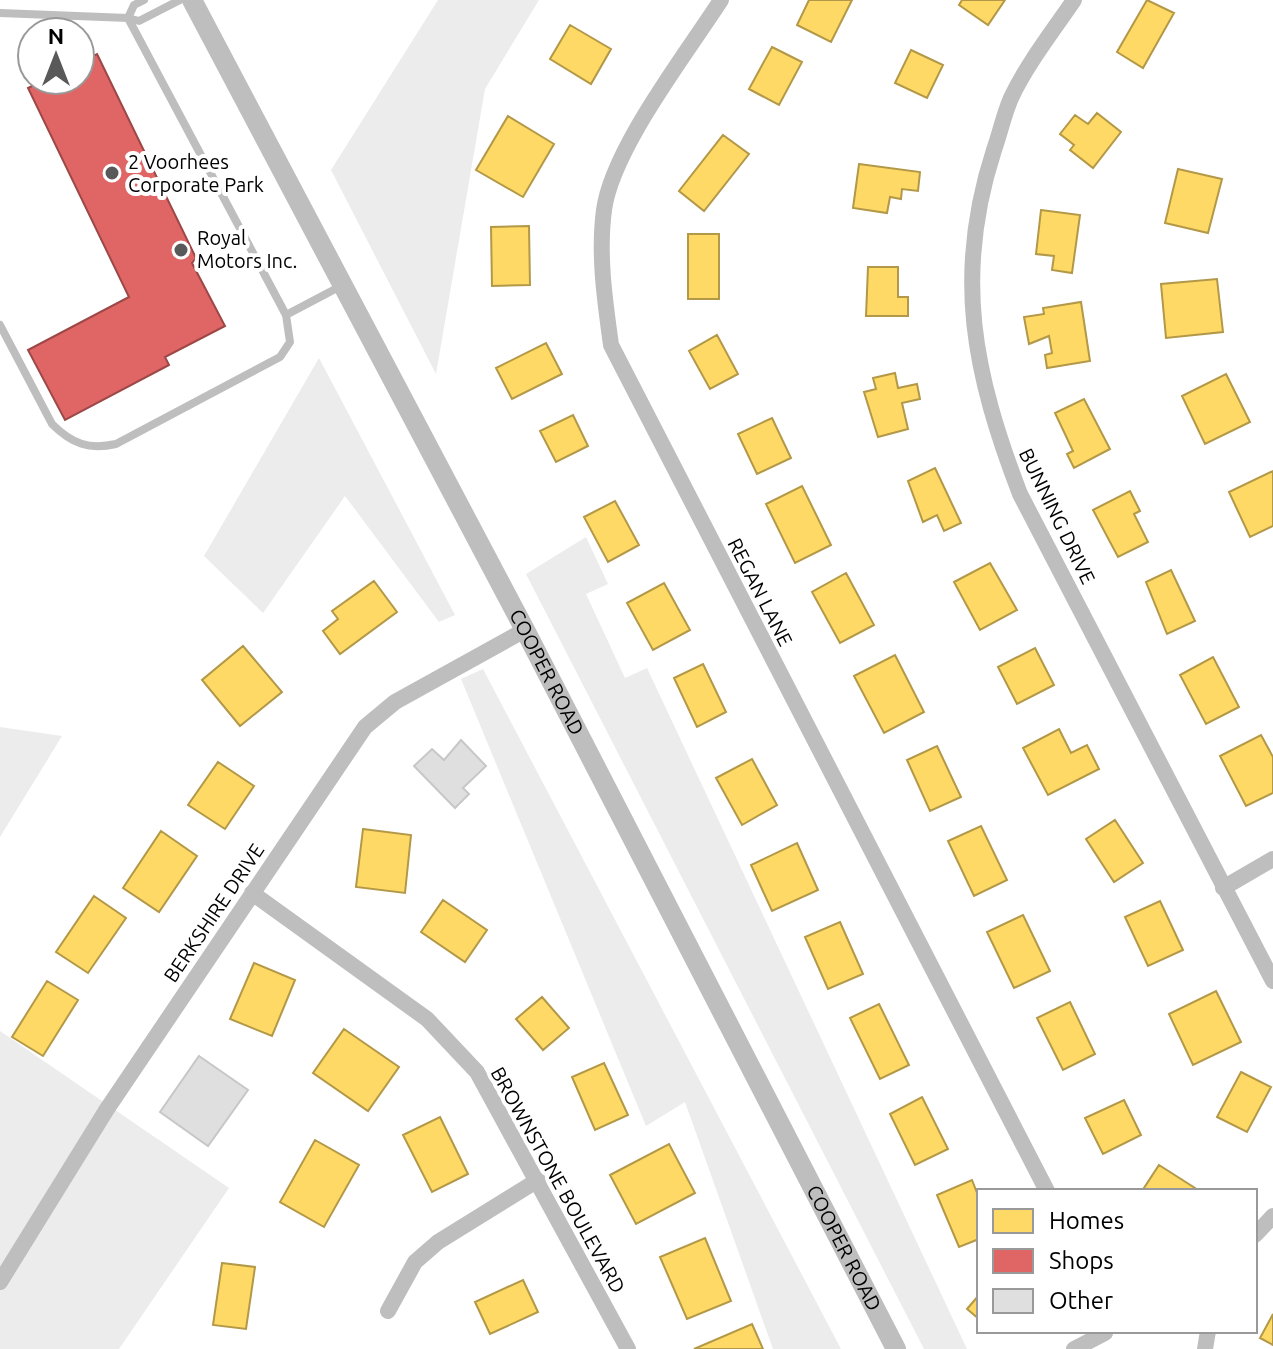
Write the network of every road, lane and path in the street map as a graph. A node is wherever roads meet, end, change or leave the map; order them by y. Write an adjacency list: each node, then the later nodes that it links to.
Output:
1 (144, 0): 7 (lane)
2 (180, 0): 7 (lane)
3 (192, 0): 8 (street, COOPER ROAD)
4 (721, 0): 17 (street, REGAN LANE)
5 (1074, 0): 13 (street, BUNNING DRIVE)
6 (0, 13): 7 (lane)
7 (128, 18): 9 (lane)
8 (342, 286): 9 (lane); 11 (street, COOPER ROAD)
9 (286, 315): 10 (lane)
10 (0, 325)
11 (525, 630): 14 (street, BERKSHIRE DRIVE); 24 (street, COOPER ROAD)
12 (1273, 859): 13 (street)
13 (1223, 888): 15 (street, BUNNING DRIVE)
14 (252, 893): 16 (street, BROWNSTONE BOULEVARD); 20 (street, BERKSHIRE DRIVE)
15 (1273, 981)
16 (538, 1180): 21 (street); 23 (street, BROWNSTONE BOULEVARD)
17 (1046, 1189)
18 (1273, 1216): 19 (street)
19 (1257, 1233)
20 (0, 1282)
21 (388, 1311)
22 (1107, 1338): 25 (street)
23 (628, 1349)
24 (896, 1349)
25 (1074, 1349)

